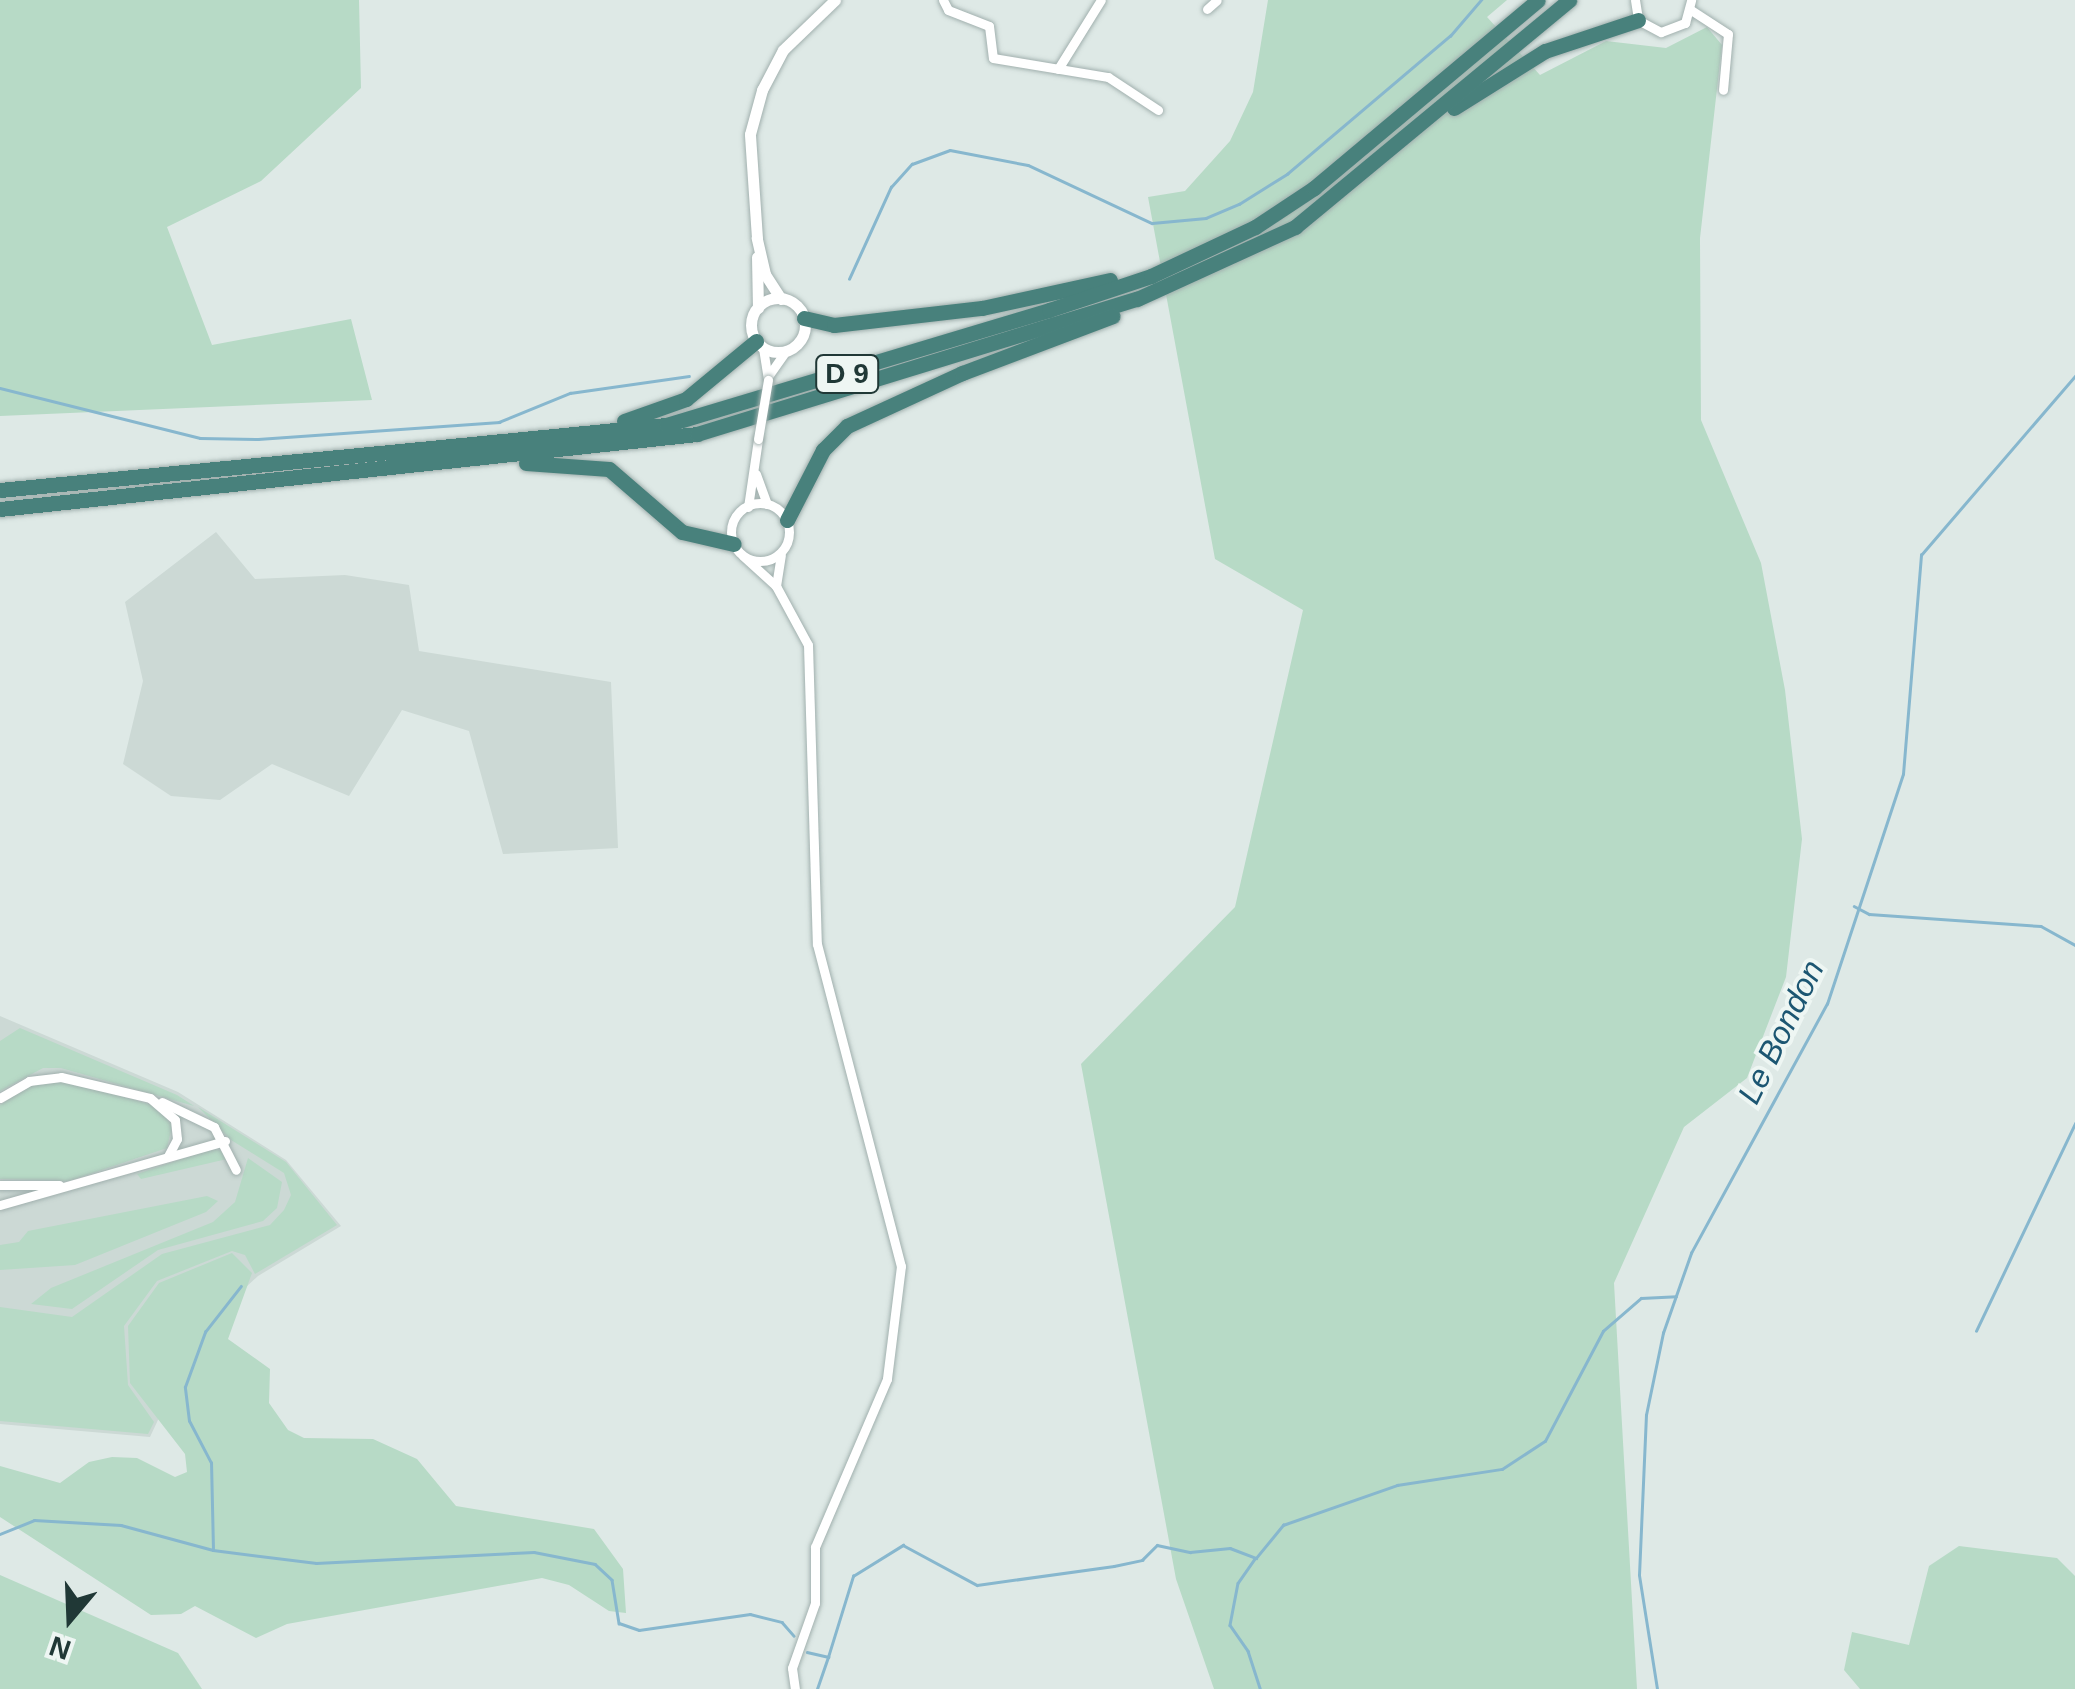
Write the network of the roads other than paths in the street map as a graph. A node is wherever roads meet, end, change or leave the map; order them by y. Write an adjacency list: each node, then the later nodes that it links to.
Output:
1 (835, 0): 16 (street)
2 (942, 0): 11 (street)
3 (1101, 0): 11 (street)
4 (1217, 0): 9 (street)
5 (1538, 0): 15 (highway, D 9)
6 (1569, 0): 14 (highway, D 9)
7 (1636, 0): 10 (street)
8 (1691, 5): 10 (street); 12 (street)
9 (1207, 9)
10 (1638, 20): 14 (highway)
11 (1058, 69): 13 (street)
12 (1723, 90)
13 (1158, 110)
14 (1373, 166): 17 (highway, D 9)
15 (1255, 227): 20 (highway); 24 (highway, D 9)
16 (757, 238): 18 (street); 19 (street)
17 (1225, 263): 26 (highway, D 9); 31 (highway)
18 (781, 299): 19 (street); 20 (street)
19 (758, 308): 21 (street)
20 (804, 318): 22 (street)
21 (759, 344): 22 (street); 23 (street); 24 (highway)
22 (785, 352): 23 (street)
23 (769, 377): 25 (street, bridge)
24 (422, 448): 27 (highway, D 9)
25 (755, 471): 28 (street); 29 (street)
26 (342, 472): 30 (highway, D 9); 32 (highway)
27 (0, 490)
28 (768, 504): 29 (street); 31 (street)
29 (748, 507): 32 (street)
30 (0, 509)
31 (786, 520): 33 (street)
32 (738, 550): 33 (street); 34 (street)
33 (782, 552): 34 (street)
34 (776, 586): 43 (street)
35 (0, 1098): 36 (street)
36 (150, 1098): 37 (street); 38 (street)
37 (225, 1141): 38 (street); 39 (street)
38 (168, 1156): 41 (street)
39 (236, 1170)
40 (0, 1185): 41 (street)
41 (72, 1185): 42 (street)
42 (0, 1205)
43 (795, 1689)

